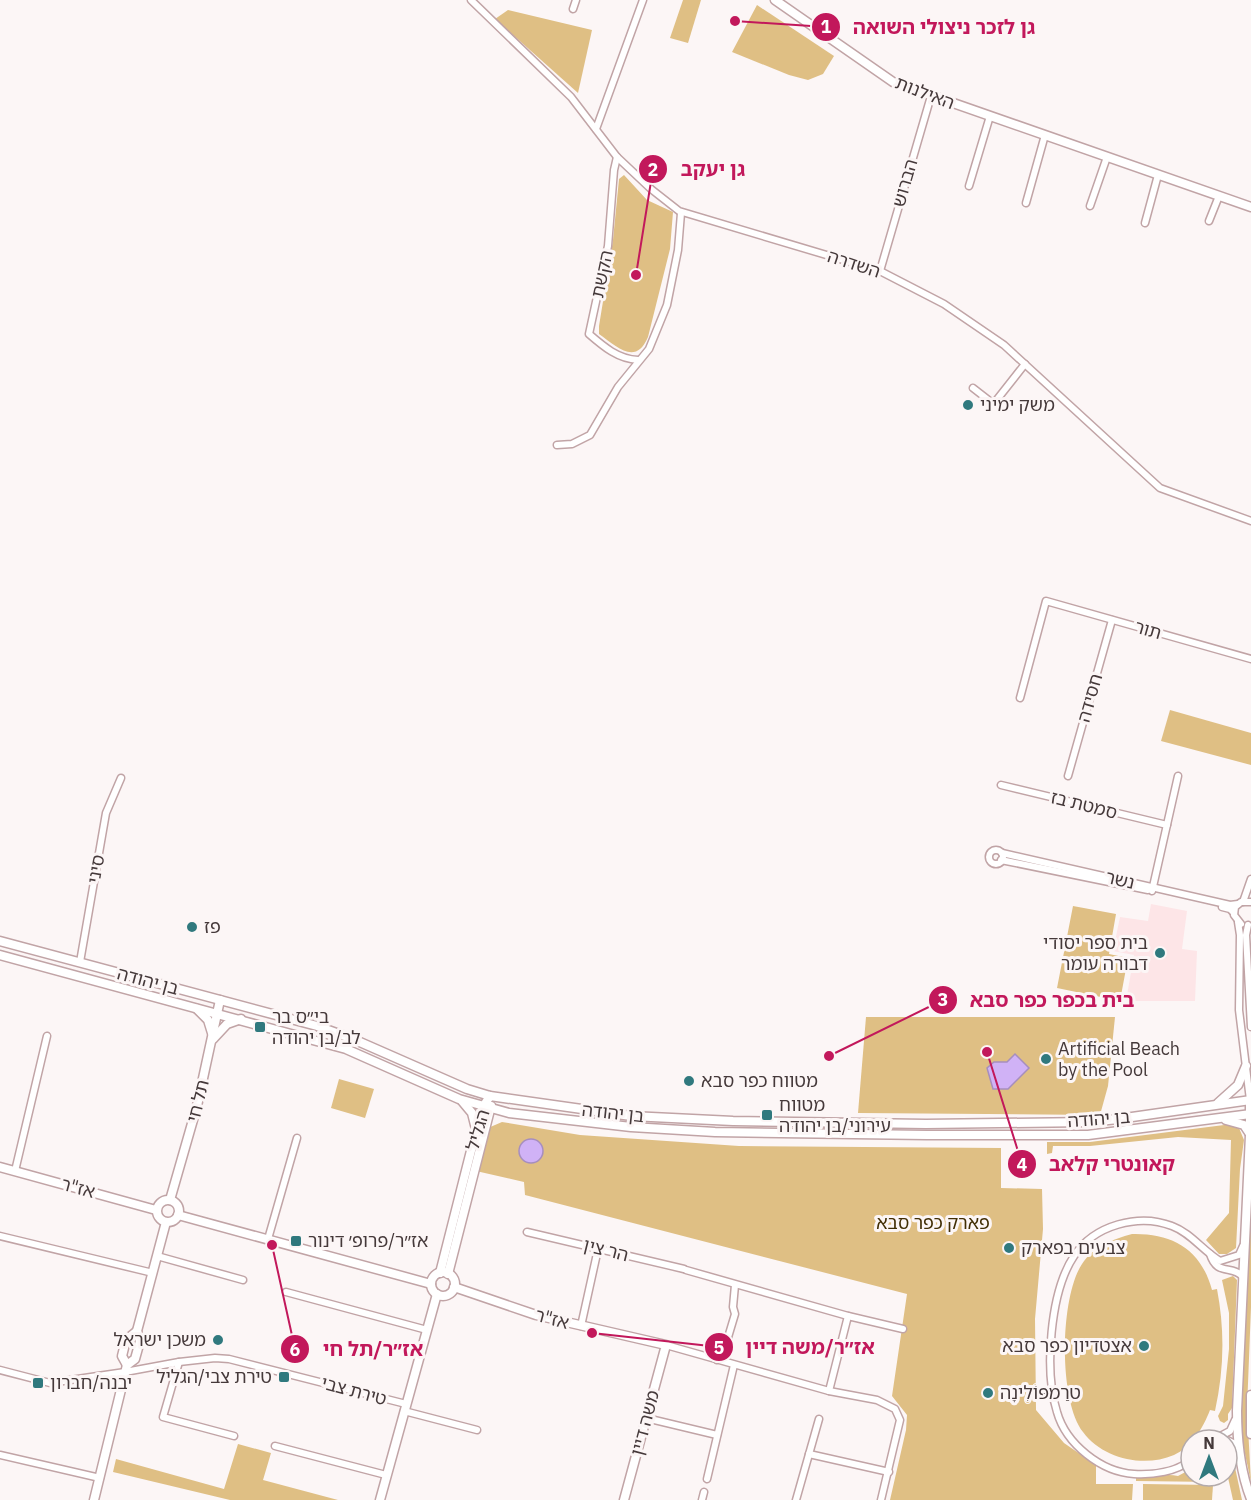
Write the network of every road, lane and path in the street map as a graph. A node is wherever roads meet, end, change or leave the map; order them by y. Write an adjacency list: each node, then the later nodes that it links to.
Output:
1 (471, 0): 8 (street, השדרה)
2 (576, 0): 5 (street)
3 (643, 0): 8 (street)
4 (775, 0): 6 (main road, האילנות)
5 (573, 9)
6 (932, 96): 7 (main road, האילנות); 21 (street, הברוש)
7 (990, 116): 9 (main road, האילנות); 13 (street)
8 (596, 129): 10 (street, השדרה)
9 (1045, 135): 11 (main road, האילנות); 15 (street)
10 (617, 157): 18 (street, השדרה); 22 (street, הקשת)
11 (1107, 157): 12 (main road, האילנות); 16 (street)
12 (1158, 175): 14 (main road, האילנות); 20 (street)
13 (969, 186)
14 (1219, 196): 17 (main road, האילנות); 19 (street)
15 (1026, 203)
16 (1090, 206)
17 (1251, 207)
18 (681, 213): 21 (street, השדרה); 22 (street)
19 (1209, 222)
20 (1145, 224)
21 (880, 271): 23 (street, השדרה)
22 (638, 360): 25 (street)
23 (1025, 364): 24 (street); 26 (street, השדרה)
24 (973, 388)
25 (557, 445)
26 (1251, 521)
27 (1112, 620): 28 (street, תור); 29 (street, תור); 30 (street, חסידה)
28 (1251, 659)
29 (1020, 698)
30 (1068, 776)
31 (1178, 776): 34 (street)
32 (121, 778): 45 (street, סיני)
33 (1002, 785): 34 (street, סמטת בז)
34 (1167, 825): 37 (street)
35 (1001, 857): 37 (street, נשר)
36 (1251, 879): 39 (street)
37 (1153, 889): 39 (street, נשר); 40 (street, נשר)
38 (1251, 902): 39 (street, נשר)
39 (1240, 903): 40 (street)
40 (1234, 913): 41 (street)
41 (1238, 922): 42 (street); 53 (street)
42 (1250, 925): 50 (street)
43 (0, 941): 45 (main road, בן יהודה)
44 (0, 955): 47 (main road, בן יהודה)
45 (80, 962): 46 (main road, בן יהודה)
46 (220, 1000): 48 (main road, תל חי); 54 (main road, בן יהודה)
47 (193, 1007): 48 (main road, בן יהודה); 52 (main road)
48 (218, 1013): 49 (main road, בן יהודה); 52 (main road, תל חי)
49 (241, 1019): 52 (main road); 55 (main road, בן יהודה)
50 (1251, 1027)
51 (47, 1036): 67 (street)
52 (212, 1039): 68 (main road, תל חי)
53 (1246, 1066): 56 (street); 57 (main road)
54 (490, 1096): 57 (main road, בן יהודה); 58 (main road, הגליל)
55 (459, 1099): 58 (main road, בן יהודה); 63 (main road)
56 (1250, 1100): 57 (main road, בן יהודה); 60 (main road)
57 (1214, 1106)
58 (487, 1108): 59 (main road, בן יהודה); 62 (main road, הגליל); 63 (main road, הגליל)
59 (509, 1113): 61 (main road, בן יהודה); 62 (main road)
60 (1251, 1114): 61 (main road, בן יהודה); 64 (main road)
61 (1217, 1118): 64 (main road)
62 (486, 1127): 80 (main road, הגליל)
63 (476, 1131): 80 (main road, הגליל)
64 (1250, 1136): 73 (main road)
65 (297, 1138): 75 (street)
66 (0, 1167): 67 (main road, אז"ר)
67 (15, 1171): 69 (main road, אז"ר)
68 (170, 1200): 69 (main road); 70 (main road)
69 (156, 1210): 71 (main road)
70 (178, 1215): 71 (main road); 75 (main road)
71 (166, 1222): 78 (main road)
72 (527, 1232): 76 (street, הר צין)
73 (1246, 1235): 77 (street); 82 (main road)
74 (0, 1236): 79 (street)
75 (268, 1239): 83 (main road)
76 (598, 1249): 84 (street, הר צין); 89 (street)
77 (1210, 1254): 82 (street); 115 (street)
78 (157, 1256): 79 (main road); 81 (street)
79 (153, 1273): 92 (main road)
80 (444, 1273): 83 (main road); 85 (main road)
81 (243, 1280)
82 (1244, 1282): 102 (main road)
83 (431, 1284): 87 (main road)
84 (735, 1285): 88 (street, הר צין); 94 (street)
85 (454, 1287): 87 (main road); 89 (main road, אז"ר)
86 (286, 1292): 91 (street)
87 (437, 1294): 91 (main road)
88 (848, 1316): 90 (street, הר צין); 99 (street)
89 (581, 1326): 93 (main road, אז"ר)
90 (903, 1329)
91 (427, 1330): 101 (main road)
92 (137, 1331): 97 (main road); 97 (main road)
93 (666, 1345): 94 (street, אז"ר); 103 (main road, משה דיין)
94 (717, 1360): 96 (street, אז"ר)
95 (180, 1362): 97 (street, טירת צבי); 101 (street, טירת צבי); 110 (street)
96 (734, 1365): 99 (street, אז"ר); 109 (street)
97 (126, 1369): 98 (street, טירת צבי); 118 (main road)
98 (0, 1370)
99 (829, 1391): 116 (street, אז"ר)
100 (1251, 1395): 108 (main road)
101 (405, 1408): 107 (street, טירת צבי); 117 (main road)
102 (1237, 1411): 105 (street); 106 (main road)
103 (646, 1418): 109 (street); 124 (main road, משה דיין)
104 (819, 1419): 113 (street)
105 (1233, 1428)
106 (1238, 1428)
107 (477, 1430)
108 (1251, 1434)
109 (717, 1435): 119 (street)
110 (234, 1436)
111 (275, 1446): 117 (street)
112 (1239, 1450): 121 (main road)
113 (809, 1454): 116 (street); 126 (street)
114 (0, 1455): 118 (street)
115 (1179, 1467)
116 (889, 1472): 127 (street)
117 (386, 1475): 123 (main road)
118 (100, 1478): 122 (main road)
119 (707, 1479)
120 (704, 1492): 125 (street)
121 (1251, 1499)
122 (94, 1500)
123 (380, 1500)
124 (624, 1500)
125 (702, 1500)
126 (796, 1500)
127 (881, 1500)

